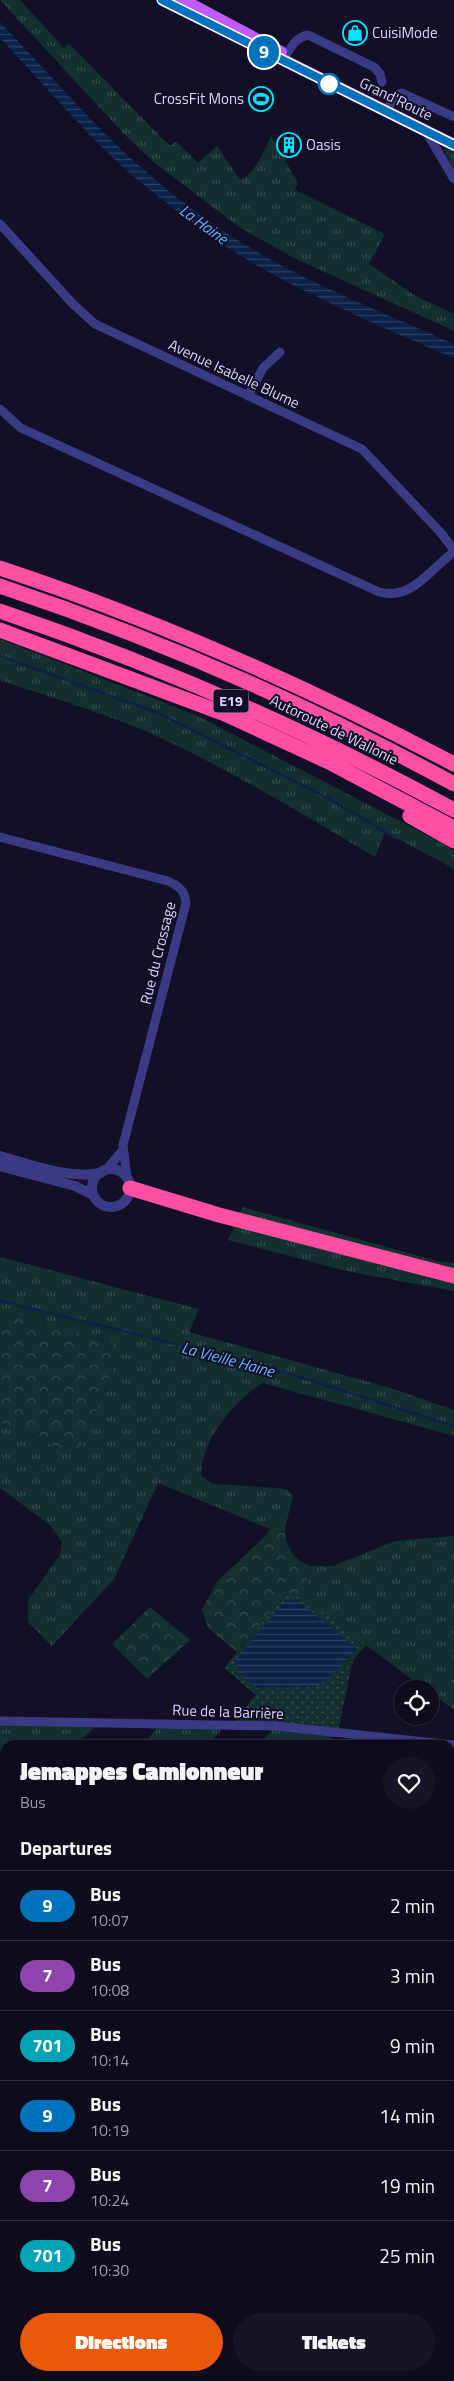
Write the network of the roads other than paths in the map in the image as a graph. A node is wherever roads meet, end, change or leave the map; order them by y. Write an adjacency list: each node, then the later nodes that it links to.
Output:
1 (163, 0): 7 (main road, Grand'Route)
2 (183, 0): 3 (main road, Grand'Route)
3 (286, 55): 4 (street); 5 (main road, Grand'Route)
4 (382, 82)
5 (389, 106): 6 (street); 8 (main road, Grand'Route)
6 (454, 117)
7 (427, 133): 9 (main road, Grand'Route); 10 (street)
8 (454, 136)
9 (454, 145)
10 (454, 179)
11 (0, 224): 13 (street, Avenue Isabelle Blume)
12 (280, 352): 13 (street)
13 (248, 396): 15 (street, Avenue Isabelle Blume)
14 (0, 409): 15 (street, Avenue Isabelle Blume)
15 (454, 551)
16 (0, 560): 18 (highway)
17 (0, 568): 18 (highway)
18 (52, 585): 23 (highway)
19 (0, 586): 24 (highway, Autoroute de Wallonie / E19)
20 (0, 611): 25 (highway, Autoroute de Wallonie / E19)
21 (0, 630): 22 (highway)
22 (194, 704): 26 (highway); 28 (highway)
23 (454, 764)
24 (454, 784)
25 (454, 810)
26 (454, 828)
27 (0, 836): 29 (street, Rue du Crossage)
28 (454, 841)
29 (123, 1150): 32 (street); 33 (street)
30 (0, 1156): 32 (street)
31 (0, 1166): 34 (street)
32 (103, 1171): 33 (street); 34 (street)
33 (129, 1183): 34 (street); 35 (highway)
34 (94, 1195)
35 (454, 1276)
36 (0, 1721): 37 (street, Rue de la Barrière)
37 (407, 1740)

